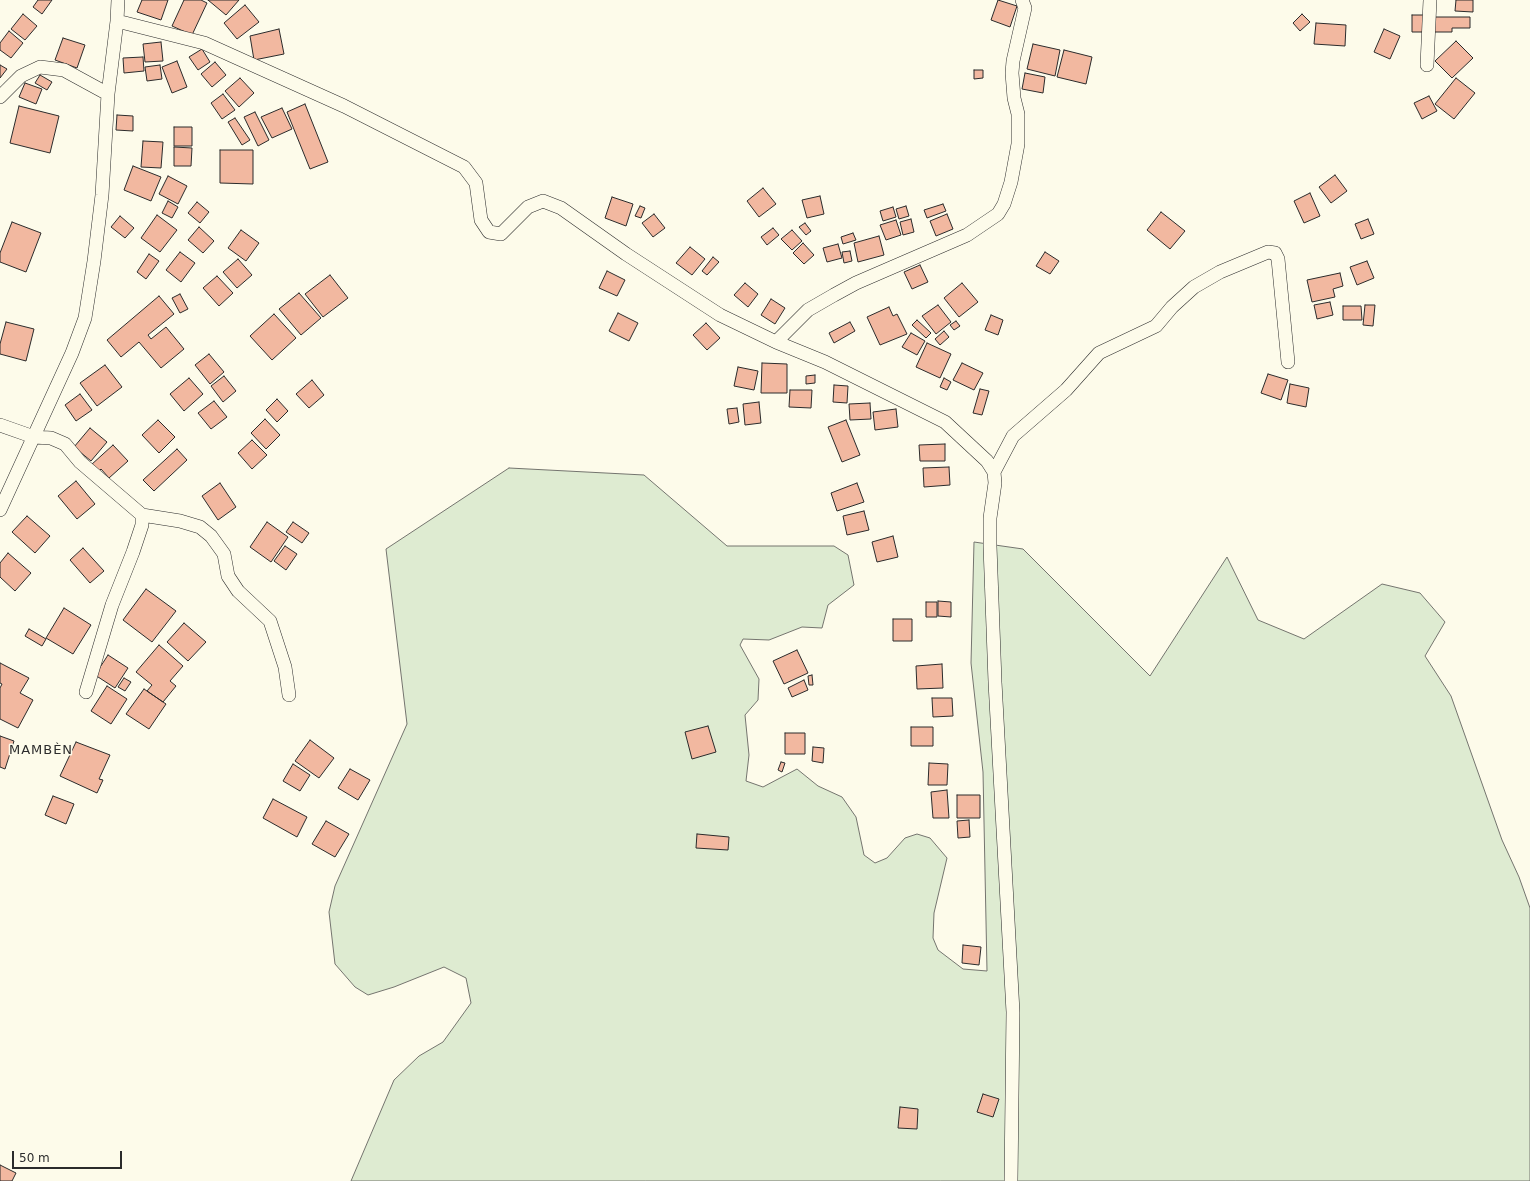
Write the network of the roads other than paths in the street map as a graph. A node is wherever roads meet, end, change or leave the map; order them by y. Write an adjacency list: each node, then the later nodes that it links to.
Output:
1 (118, 0): 4 (street)
2 (1022, 0): 8 (street)
3 (1430, 0): 5 (street)
4 (117, 21): 6 (street); 8 (street)
5 (1428, 65)
6 (108, 94): 7 (street); 11 (street)
7 (0, 97)
8 (776, 342): 12 (street)
9 (1288, 362): 12 (street)
10 (0, 425): 11 (street)
11 (34, 437): 13 (street); 14 (street)
12 (994, 472): 17 (street)
13 (0, 510)
14 (142, 515): 15 (street); 16 (street)
15 (86, 692)
16 (289, 695)
17 (1011, 1181)

